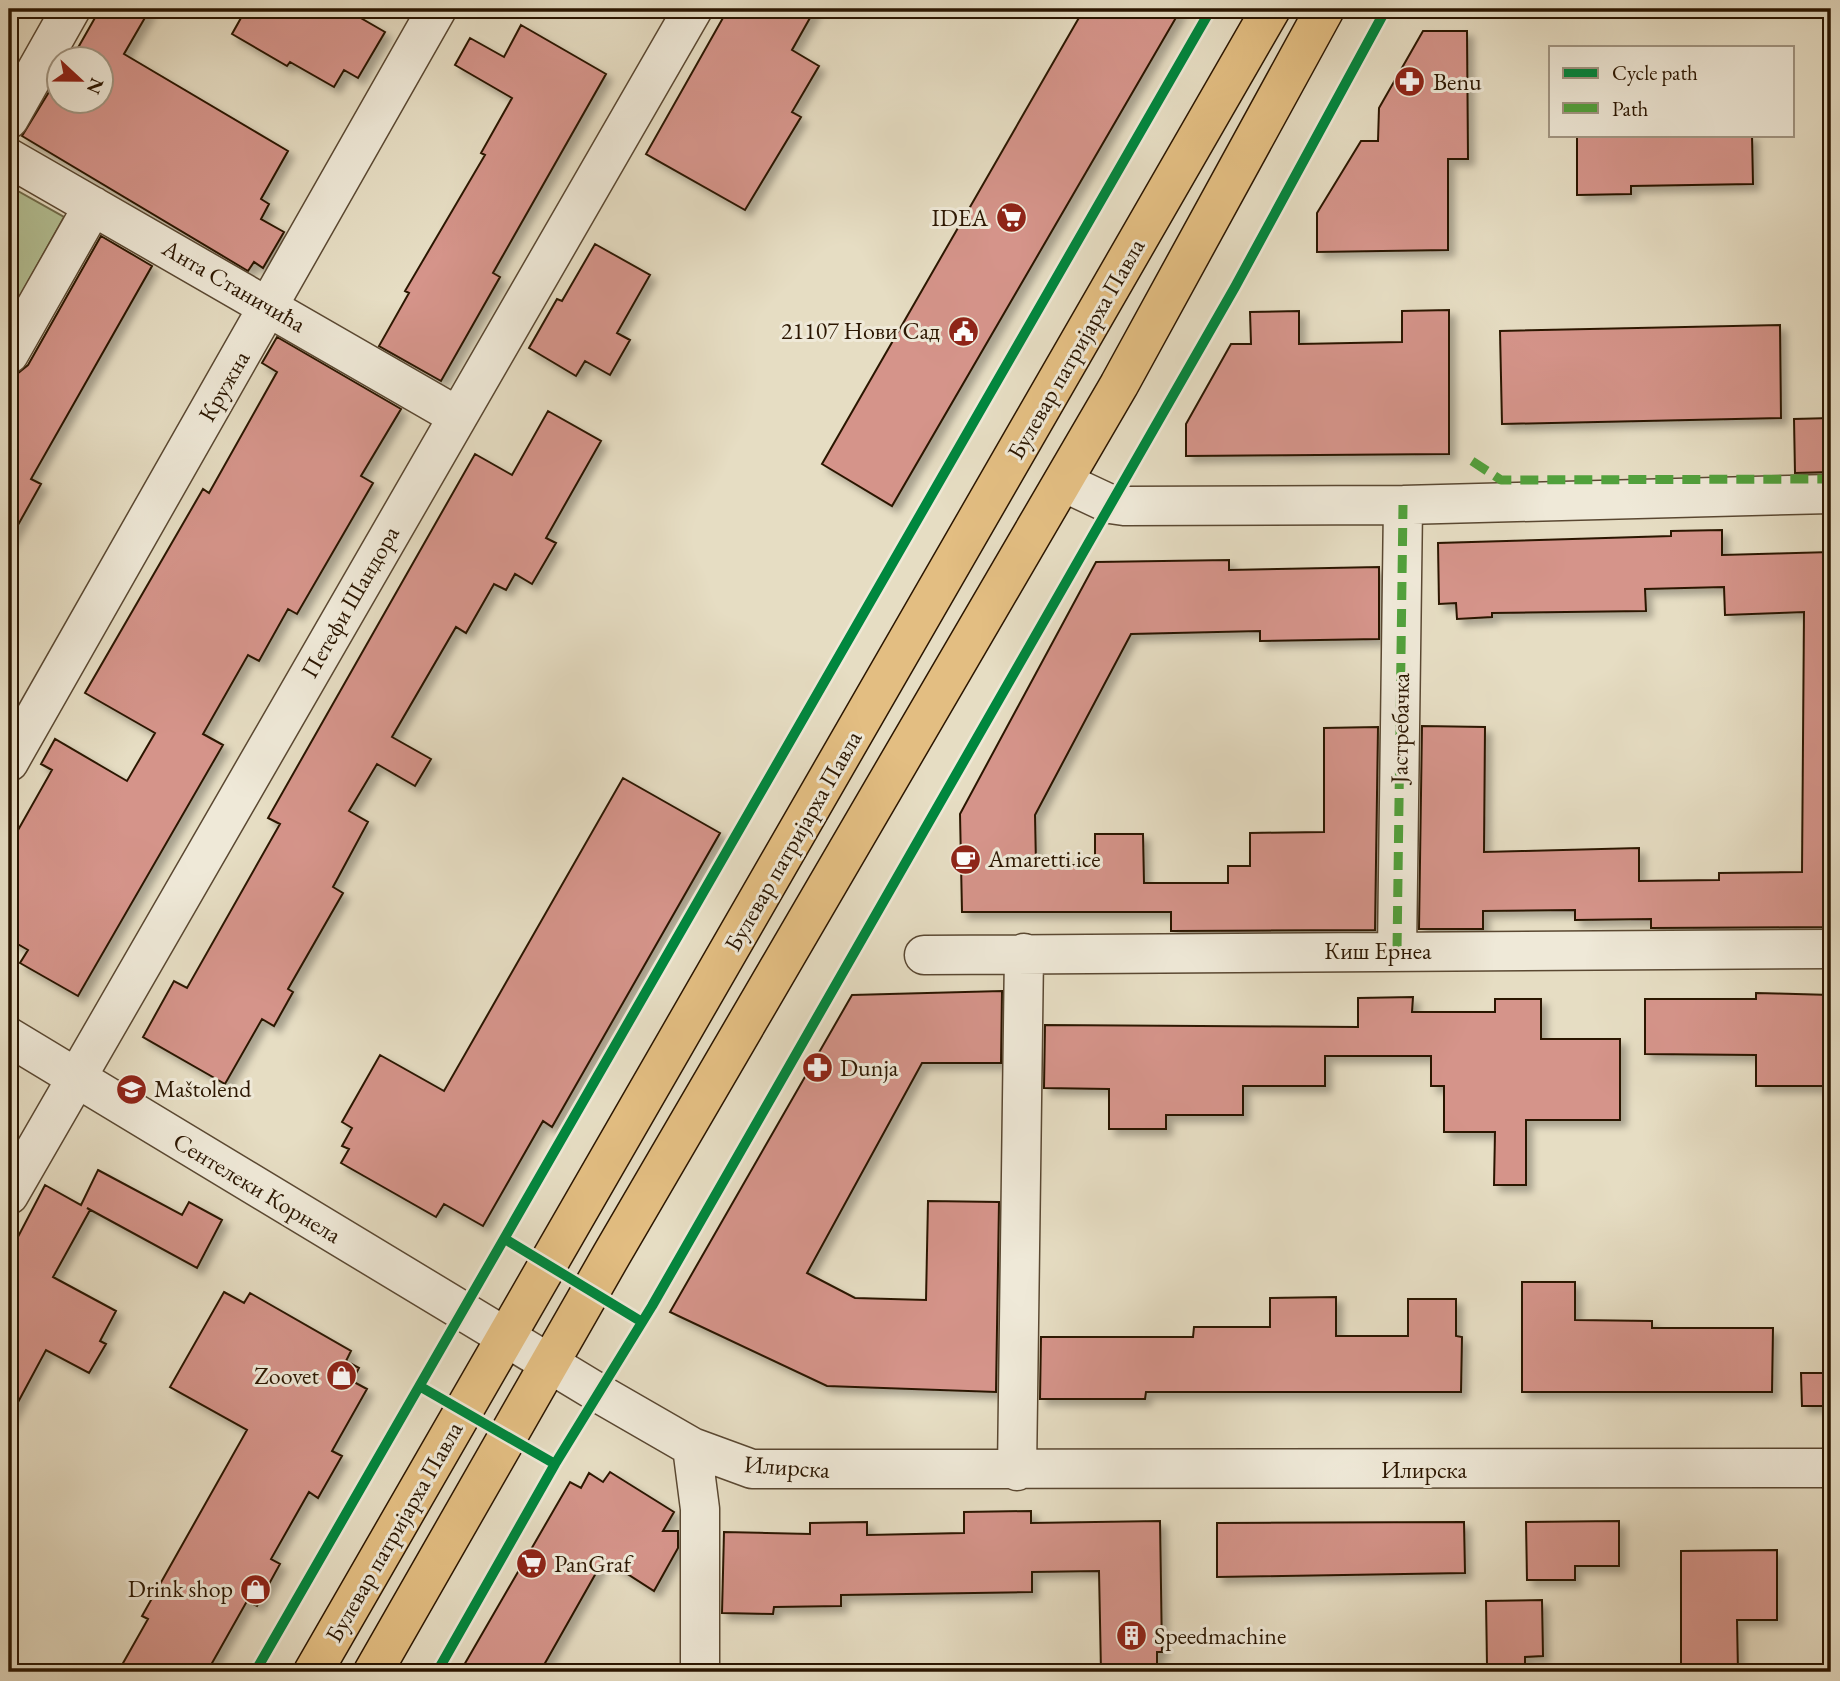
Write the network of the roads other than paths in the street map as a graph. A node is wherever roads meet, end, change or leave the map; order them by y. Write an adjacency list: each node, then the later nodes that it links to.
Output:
1 (71, 9): 6 (street)
2 (437, 9): 9 (street, Кружна)
3 (693, 9): 11 (street, Петефи Шандора)
4 (1271, 9): 23 (main road, Булевар патријарха Павла)
5 (1325, 9): 12 (main road, Булевар патријарха Павла)
6 (9, 119)
7 (9, 158): 8 (street, Анта Станичића)
8 (93, 206): 9 (street, Анта Станичића); 10 (street)
9 (270, 306): 11 (street, Анта Станичића); 15 (street, Кружна)
10 (9, 354)
11 (457, 416): 21 (street, Петефи Шандора)
12 (1063, 482): 14 (street); 24 (main road, Булевар патријарха Павла)
13 (1831, 494): 14 (street)
14 (1403, 505): 17 (street, Јастребачка)
15 (9, 762)
16 (1831, 949): 17 (street, Киш Ернеа)
17 (1397, 951): 18 (street, Киш Ернеа)
18 (1024, 953): 19 (street, Киш Ернеа); 27 (street)
19 (924, 955)
20 (9, 1037): 21 (street, Сентелеки Корнела)
21 (77, 1078): 22 (street, Петефи Шандора); 23 (street, Сентелеки Корнела)
22 (9, 1195)
23 (505, 1339): 24 (street, Илирска); 28 (main road, Булевар патријарха Павла)
24 (549, 1364): 25 (street, Илирска); 29 (main road, Булевар патријарха Павла)
25 (692, 1447): 27 (street, Илирска); 30 (street)
26 (1831, 1468): 27 (street, Илирска)
27 (1017, 1471)
28 (313, 1672)
29 (373, 1672)
30 (700, 1672)

